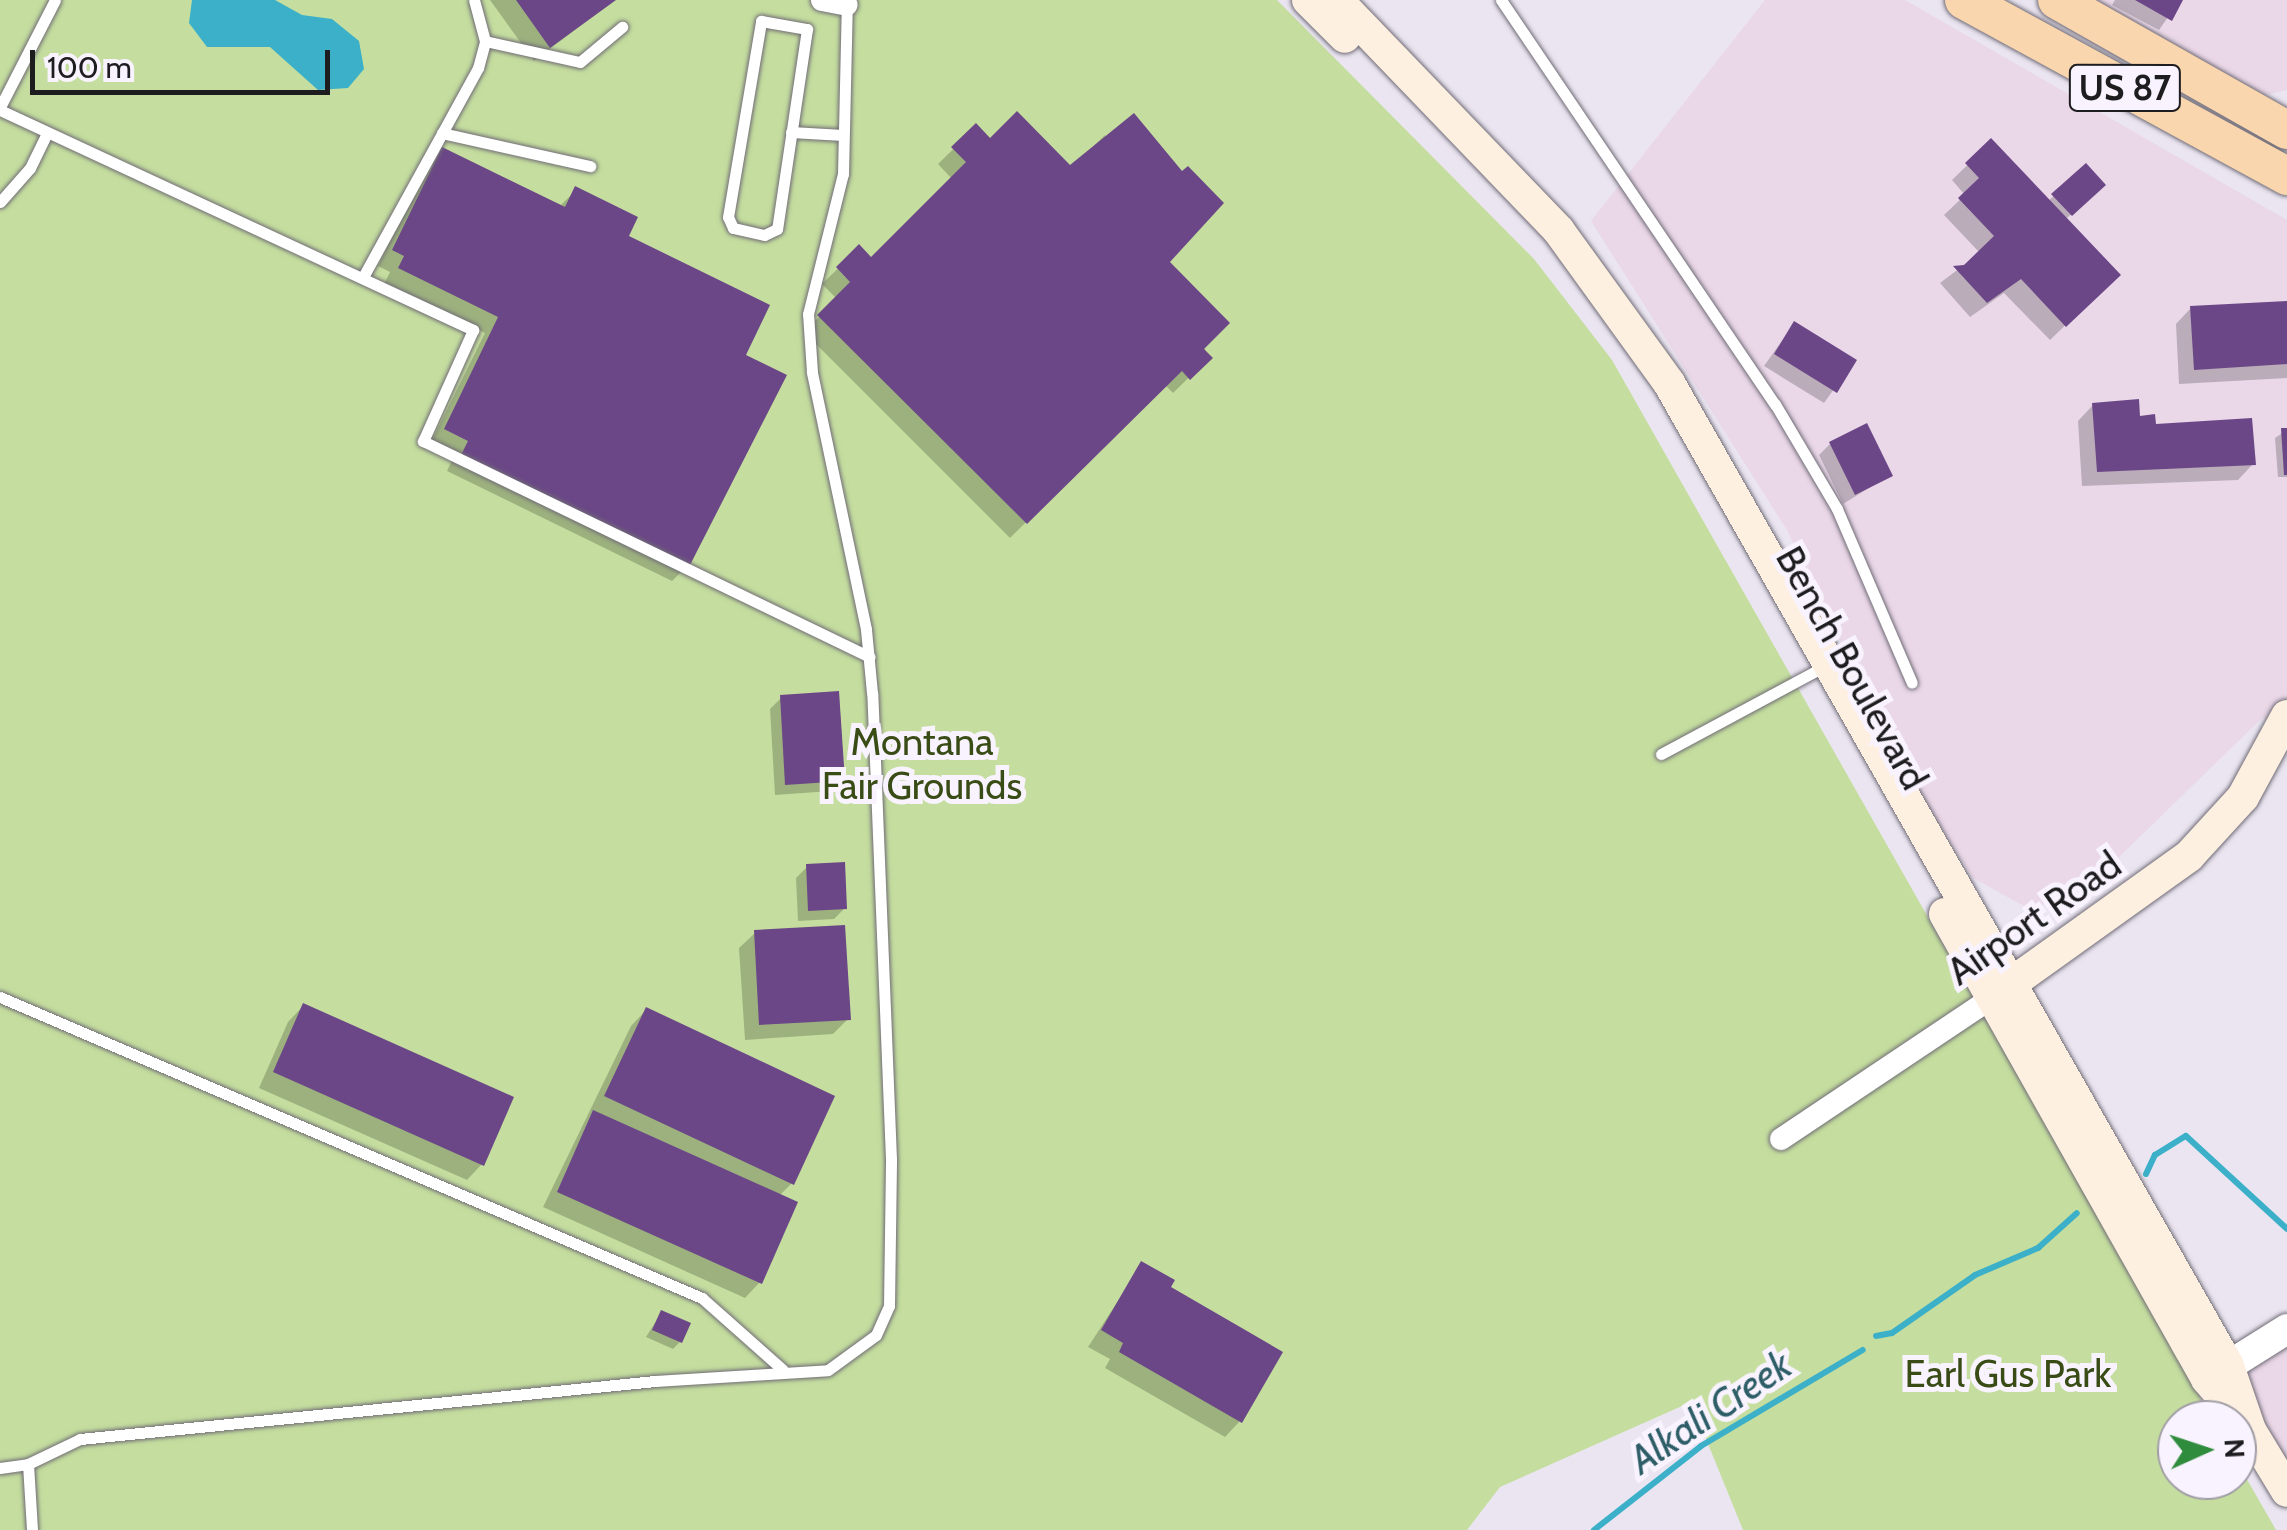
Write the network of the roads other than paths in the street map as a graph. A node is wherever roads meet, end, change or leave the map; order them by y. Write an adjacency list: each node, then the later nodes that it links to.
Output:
1 (55, 0): 14 (lane)
2 (474, 0): 12 (lane)
3 (822, 0): 10 (street)
4 (1308, 0): 25 (main road, Bench Boulevard)
5 (1337, 0): 25 (main road)
6 (1501, 0): 26 (lane)
7 (1964, 0): 21 (highway, US 87)
8 (2058, 0): 13 (highway, US 87)
9 (2098, 0): 13 (highway)
10 (848, 2): 19 (lane)
11 (622, 27): 12 (lane)
12 (485, 41): 18 (lane)
13 (2136, 44): 15 (highway, US 87)
14 (0, 108): 17 (lane)
15 (2287, 130)
16 (791, 132): 16 (lane); 19 (lane)
17 (47, 133): 22 (lane); 23 (lane)
18 (442, 134): 20 (lane); 23 (lane)
19 (843, 136): 24 (lane)
20 (590, 166)
21 (2287, 176)
22 (0, 202)
23 (363, 276): 24 (lane)
24 (869, 658): 33 (lane)
25 (1817, 671): 28 (lane); 29 (main road)
26 (1912, 683)
27 (2287, 716): 29 (main road, Airport Road)
28 (1661, 754)
29 (2001, 991): 31 (street, Airport Road); 34 (main road)
30 (0, 997): 33 (lane)
31 (1781, 1140)
32 (2287, 1329): 34 (street)
33 (783, 1370): 35 (lane)
34 (2218, 1372): 37 (main road)
35 (28, 1464): 36 (lane); 38 (lane)
36 (0, 1468)
37 (2287, 1491)
38 (32, 1530)

